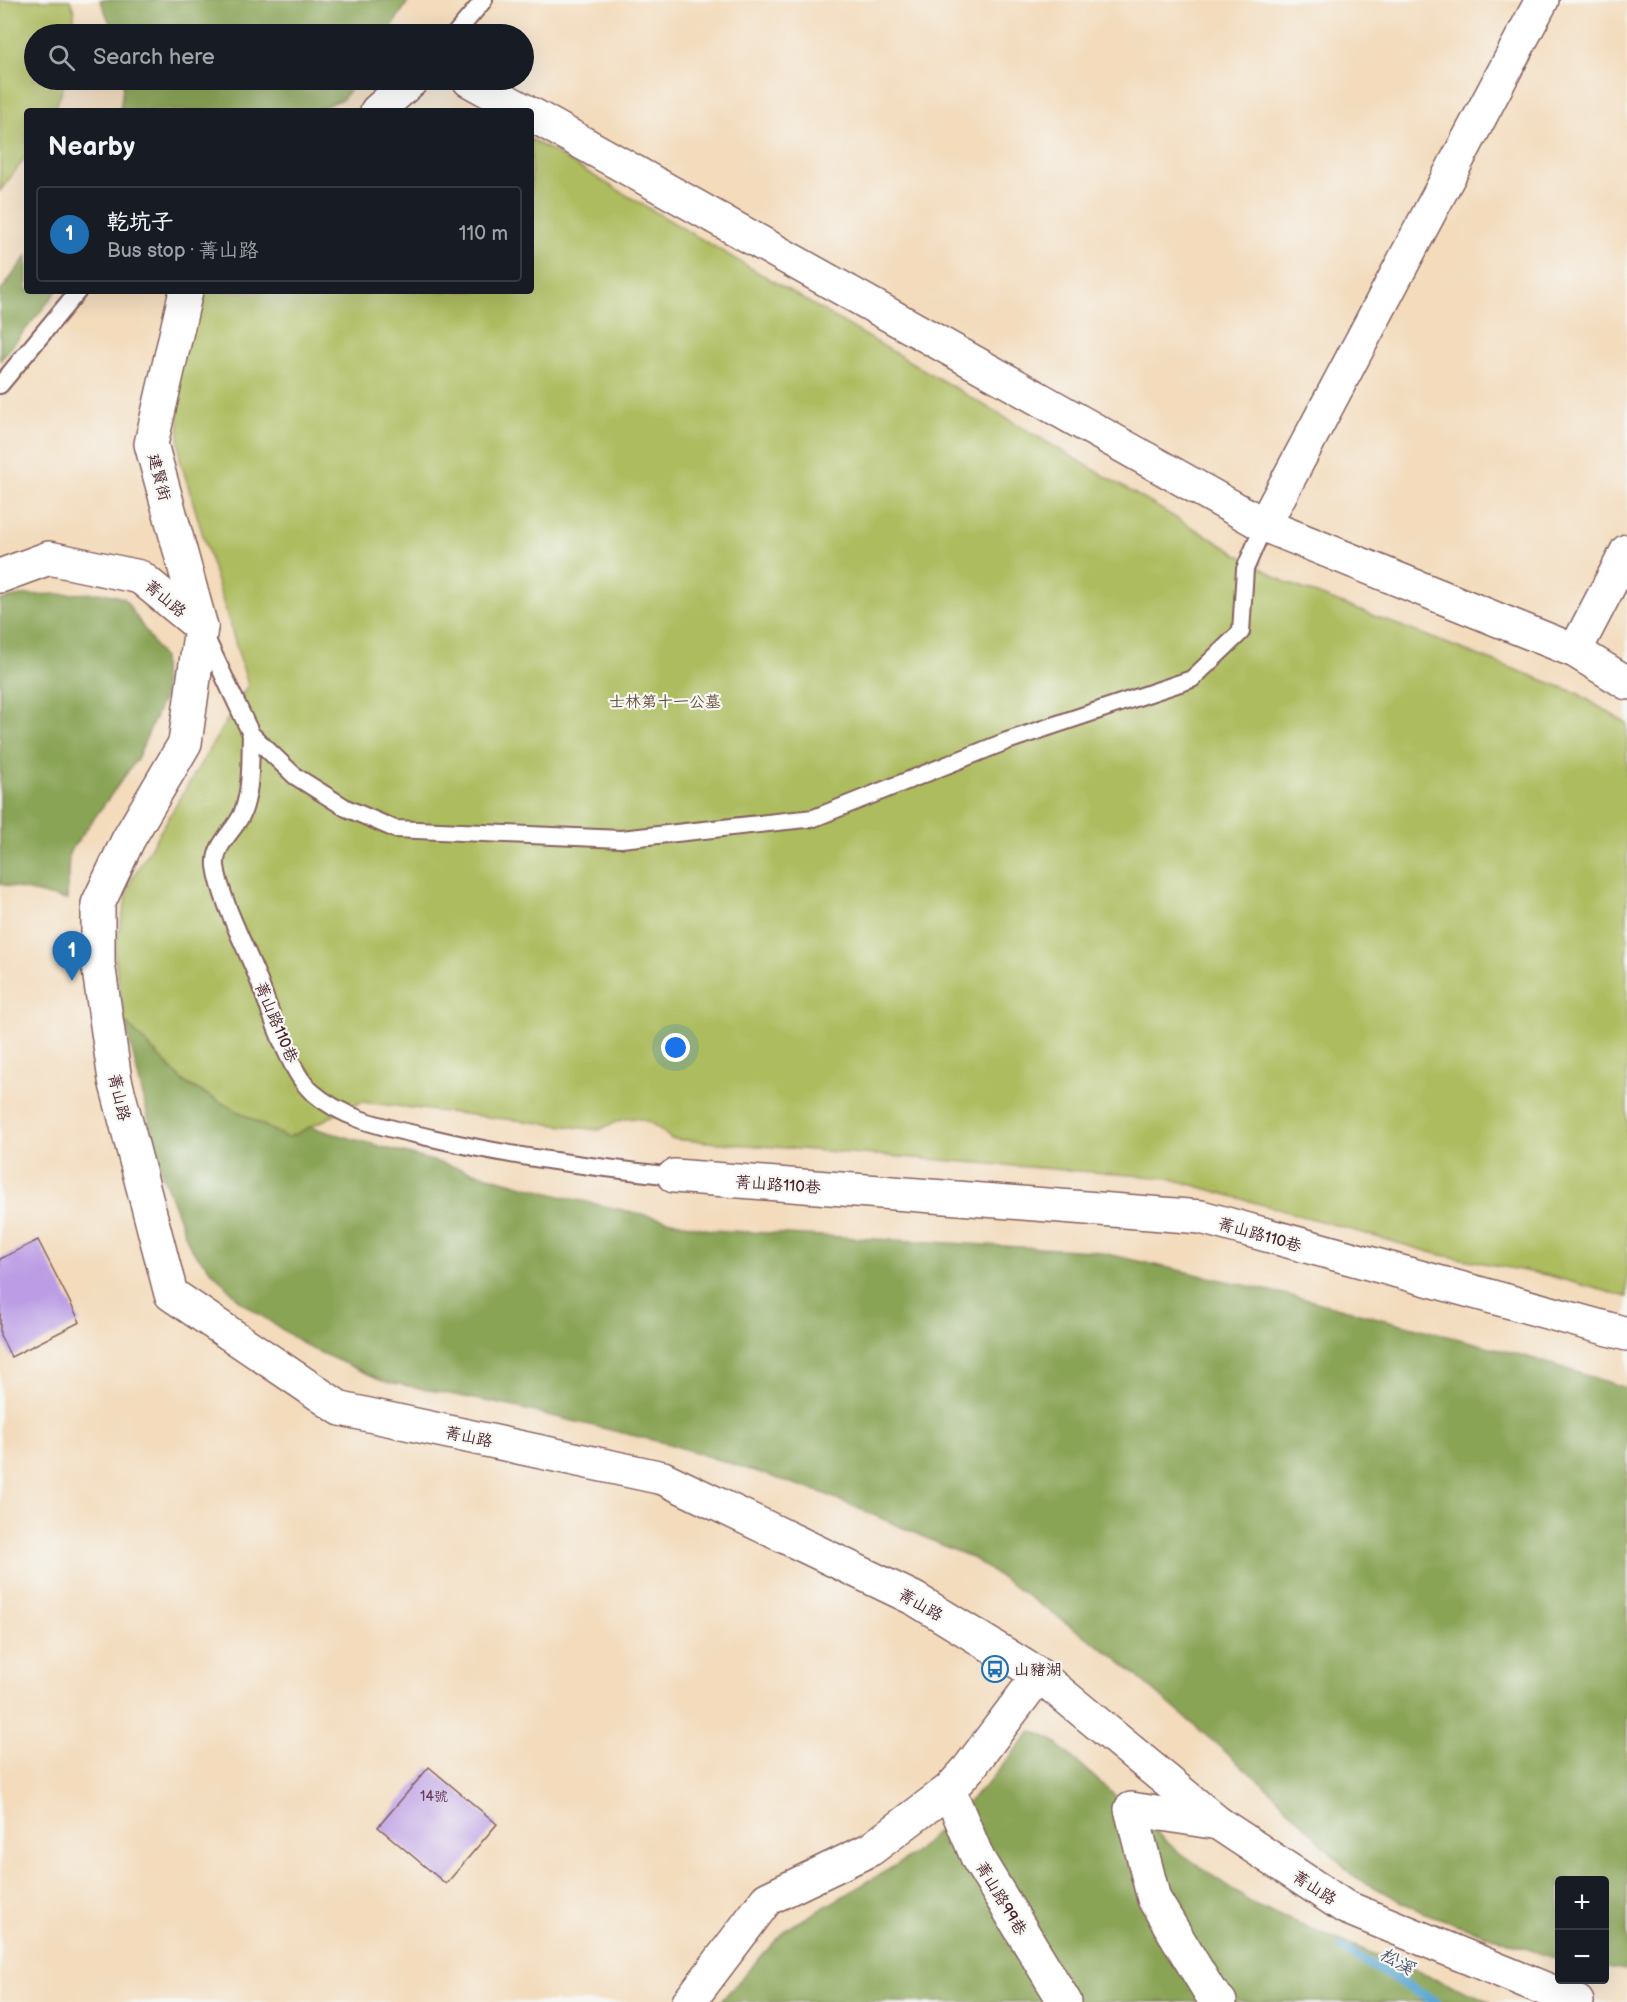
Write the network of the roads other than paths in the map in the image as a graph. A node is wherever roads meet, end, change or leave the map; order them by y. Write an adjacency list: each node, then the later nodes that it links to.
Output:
1 (484, 0): 3 (lane)
2 (1535, 2): 12 (street)
3 (464, 24)
4 (401, 90): 6 (street)
5 (487, 90): 7 (street)
6 (380, 108)
7 (520, 108)
8 (534, 116): 12 (street)
9 (76, 294): 11 (lane)
10 (185, 294): 15 (street, 建賢街)
11 (0, 385)
12 (1264, 525): 16 (street); 18 (lane)
13 (1627, 551): 16 (street)
14 (0, 576): 15 (street, 菁山路)
15 (201, 627): 18 (lane); 21 (street, 菁山路)
16 (1575, 651): 17 (street)
17 (1627, 683)
18 (251, 734): 19 (lane, 菁山路110巷)
19 (674, 1176): 20 (street, 菁山路110巷)
20 (1627, 1334)
21 (1039, 1675): 22 (street); 23 (street, 菁山路)
22 (949, 1790): 24 (street); 25 (street, 菁山路99巷)
23 (1218, 1823): 26 (street); 27 (street, 菁山路)
24 (689, 2002)
25 (1065, 2002)
26 (1220, 2002)
27 (1576, 2002)

